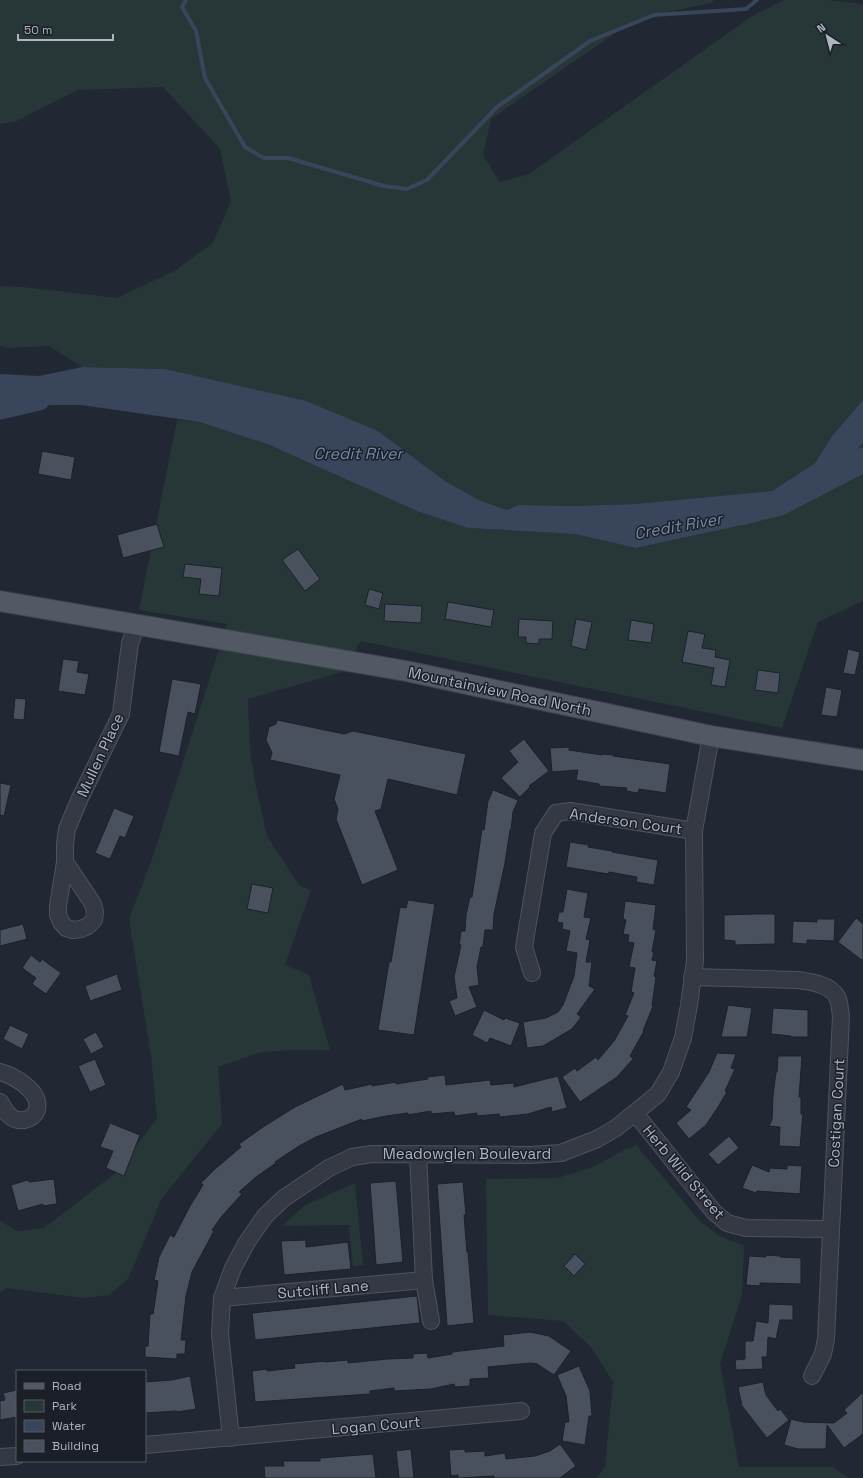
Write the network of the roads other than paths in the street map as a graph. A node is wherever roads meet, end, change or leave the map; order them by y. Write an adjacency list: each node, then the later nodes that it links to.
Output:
1 (0, 601): 2 (main road, Mountainview Road North)
2 (137, 624): 3 (main road, Mountainview Road North); 6 (street, Mullen Place)
3 (711, 736): 4 (main road, Mountainview Road North); 5 (street, Meadowglen Boulevard)
4 (863, 760)
5 (694, 831): 7 (street, Anderson Court); 8 (street, Meadowglen Boulevard)
6 (65, 862)
7 (532, 974)
8 (692, 977): 11 (street, Meadowglen Boulevard); 13 (street, Costigan Court)
9 (0, 1072): 10 (street)
10 (0, 1102)
11 (635, 1113): 12 (street, Meadowglen Boulevard); 13 (street, Herb Wild Street)
12 (418, 1154): 14 (street); 15 (street, Meadowglen Boulevard)
13 (831, 1229): 17 (street, Costigan Court)
14 (424, 1280): 15 (street, Sutcliff Lane); 16 (street)
15 (222, 1298): 19 (street, Meadowglen Boulevard)
16 (431, 1321)
17 (812, 1376)
18 (520, 1411): 19 (street, Logan Court)
19 (231, 1438): 20 (street, Logan Court)
20 (146, 1445)
21 (16, 1456): 22 (street)
22 (0, 1457)

